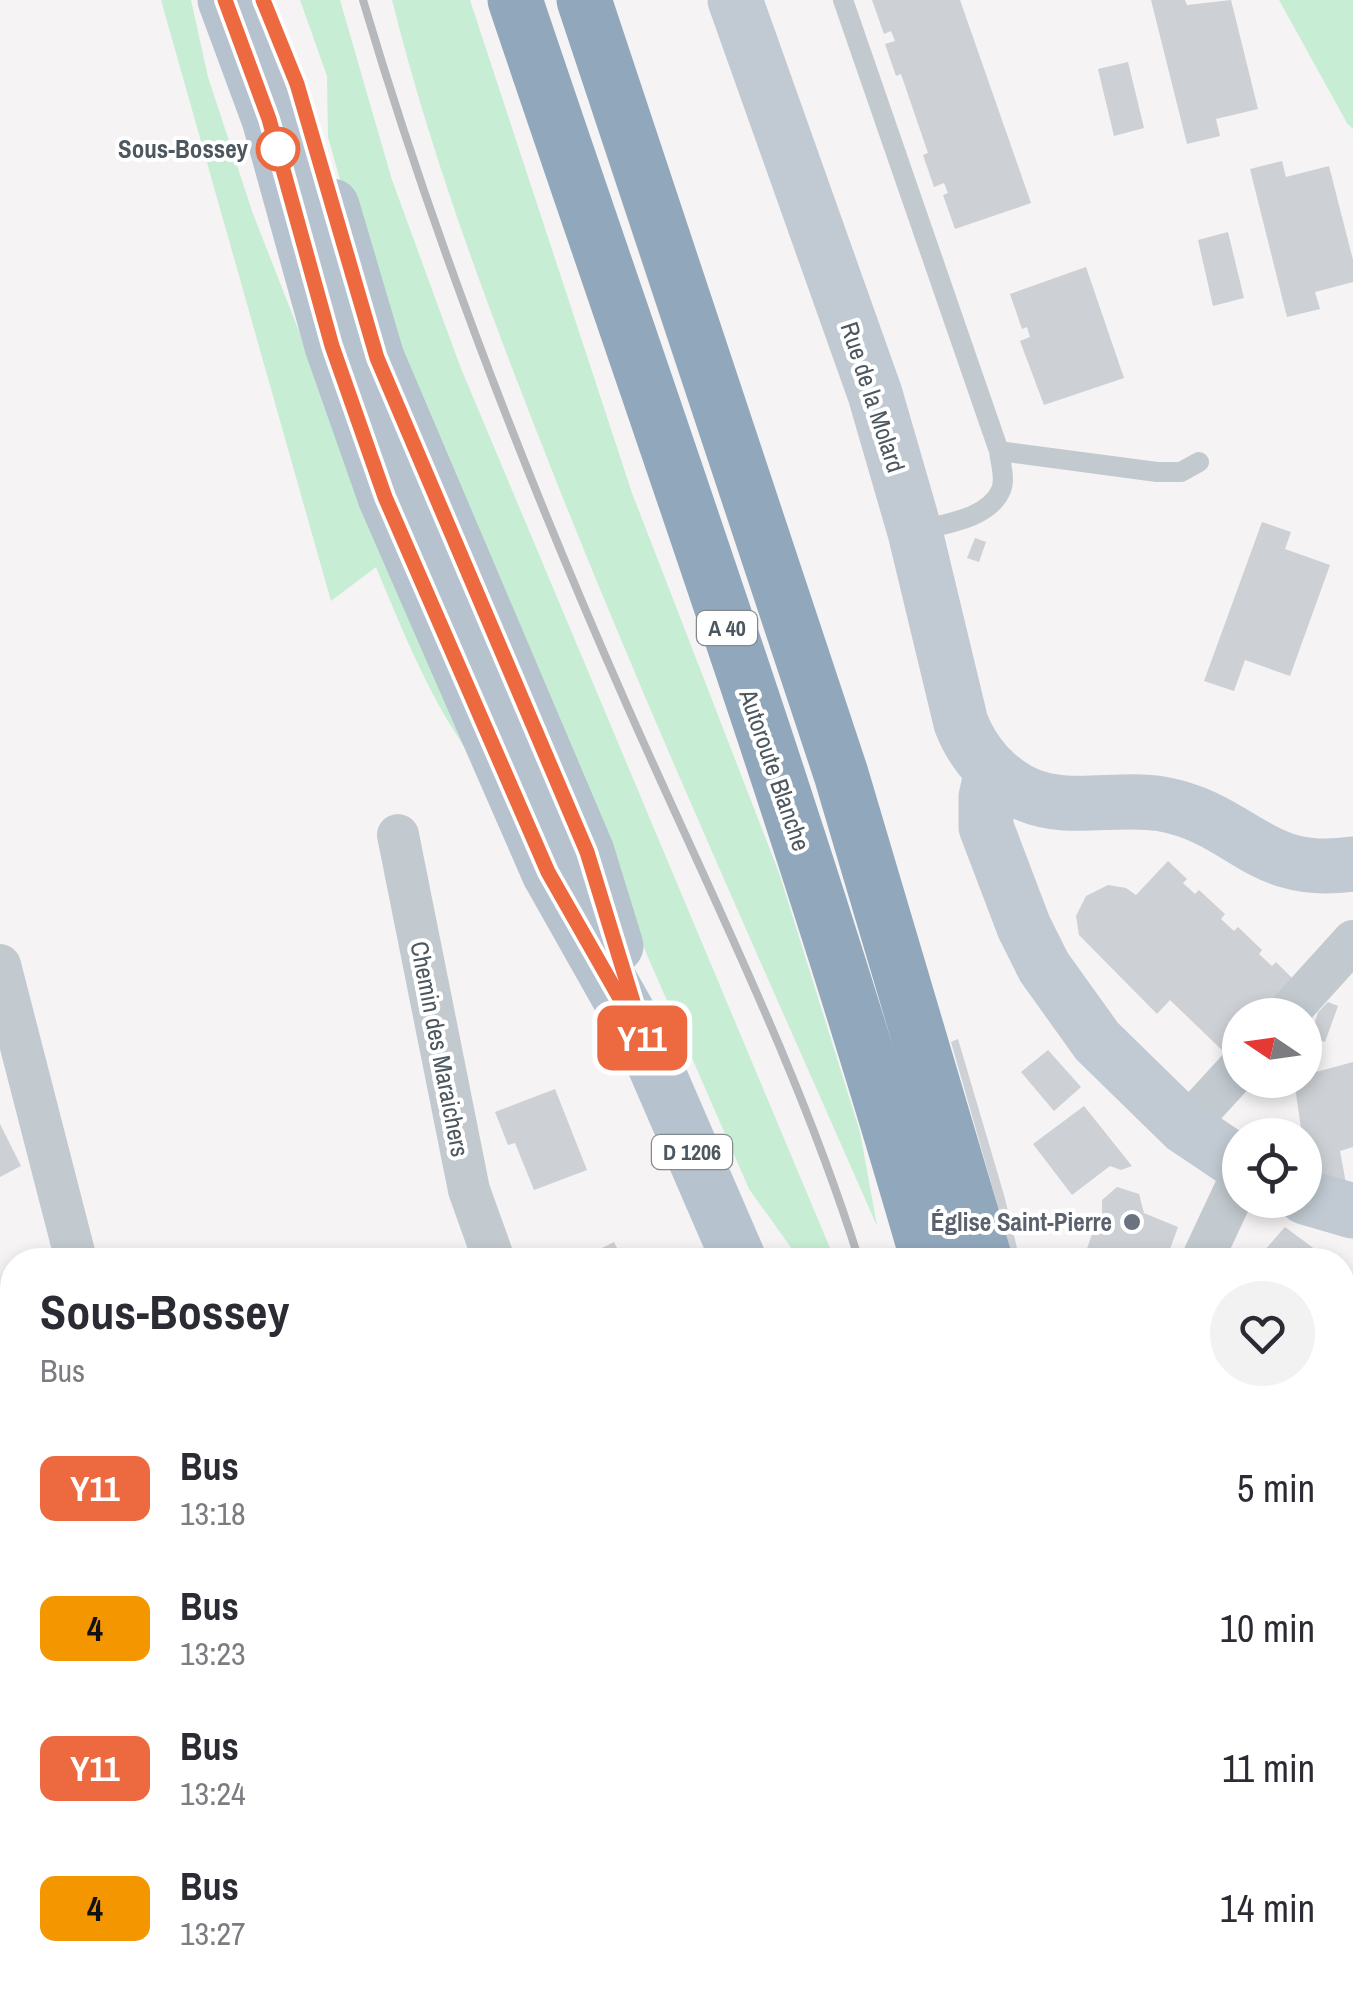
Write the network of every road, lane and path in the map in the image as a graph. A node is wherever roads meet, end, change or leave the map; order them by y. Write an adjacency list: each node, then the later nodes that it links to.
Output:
1 (225, 0): 16 (main road, D 1206)
2 (263, 0): 16 (main road, D 1206)
3 (515, 0): 26 (highway, Autoroute Blanche / A 40)
4 (584, 0): 27 (highway, A 40)
5 (734, 0): 9 (street, Rue de la Molard)
6 (843, 0): 7 (lane)
7 (999, 451): 8 (lane); 9 (lane)
8 (1199, 462)
9 (915, 532): 10 (street, Rue de la Molard)
10 (1017, 786): 12 (street); 18 (street)
11 (398, 835): 24 (street, Chemin des Maraichers)
12 (1353, 864)
13 (1353, 940): 15 (street)
14 (0, 966): 23 (street)
15 (1301, 998)
16 (646, 1044): 25 (main road, D 1206)
17 (1222, 1086): 18 (street)
18 (1185, 1127): 19 (street)
19 (1222, 1152)
20 (1322, 1202): 21 (street)
21 (1353, 1211)
22 (1222, 1217): 28 (street)
23 (73, 1248)
24 (490, 1248)
25 (734, 1248)
26 (925, 1248)
27 (981, 1248)
28 (1208, 1248)

